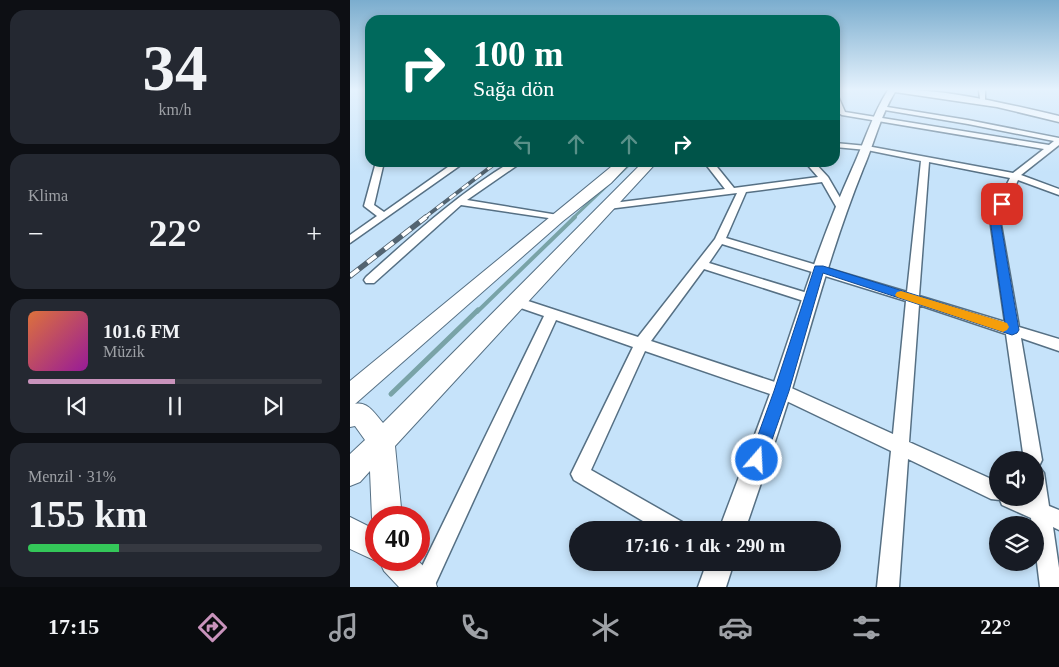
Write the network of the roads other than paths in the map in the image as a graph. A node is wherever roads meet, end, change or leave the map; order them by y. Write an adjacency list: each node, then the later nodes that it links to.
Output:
1 (878, 117): 8 (street)
2 (892, 117): 5 (street)
3 (936, 117): 4 (street)
4 (946, 118): 5 (street); 6 (street)
5 (944, 131): 6 (street)
6 (1056, 143): 17 (street)
7 (840, 145): 8 (street)
8 (867, 148): 9 (street); 23 (street)
9 (925, 159): 17 (street); 32 (street)
10 (379, 167): 24 (street)
11 (454, 167): 24 (street)
12 (510, 167): 21 (street)
13 (620, 167): 25 (main road)
14 (646, 167): 22 (main road)
15 (713, 167): 19 (street)
16 (813, 167): 18 (street)
17 (1015, 176): 20 (street); 35 (street)
18 (825, 180): 19 (street); 23 (street)
19 (738, 190): 22 (street); 27 (street)
20 (1059, 192)
21 (458, 202): 25 (street); 30 (street)
22 (608, 206): 33 (main road)
23 (841, 208): 29 (street)
24 (384, 216): 26 (street)
25 (558, 218): 39 (main road)
26 (350, 240)
27 (720, 240): 28 (street); 29 (street)
28 (702, 264): 31 (street); 36 (street)
29 (819, 268): 31 (street); 32 (street)
30 (370, 280)
31 (810, 298): 38 (street)
32 (913, 298): 35 (street); 42 (street)
33 (517, 302): 34 (street); 41 (main road)
34 (552, 314): 36 (street); 56 (street)
35 (1012, 330): 37 (street); 43 (street)
36 (642, 343): 38 (street); 50 (street)
37 (1059, 345)
38 (782, 391): 42 (street); 51 (street)
39 (350, 396)
40 (350, 416): 41 (main road)
41 (382, 442): 44 (main road); 47 (main road)
42 (900, 447): 45 (street); 58 (street)
43 (1032, 451)
44 (350, 472)
45 (989, 488)
46 (1044, 498): 49 (street)
47 (386, 506)
48 (1027, 506): 49 (street)
49 (1050, 516): 59 (street)
50 (661, 521)
51 (735, 521)
52 (350, 532): 53 (main road)
53 (365, 540)
54 (406, 571): 56 (main road)
55 (718, 571): 57 (street)
56 (422, 587)
57 (712, 587)
58 (888, 587)
59 (1051, 587)

